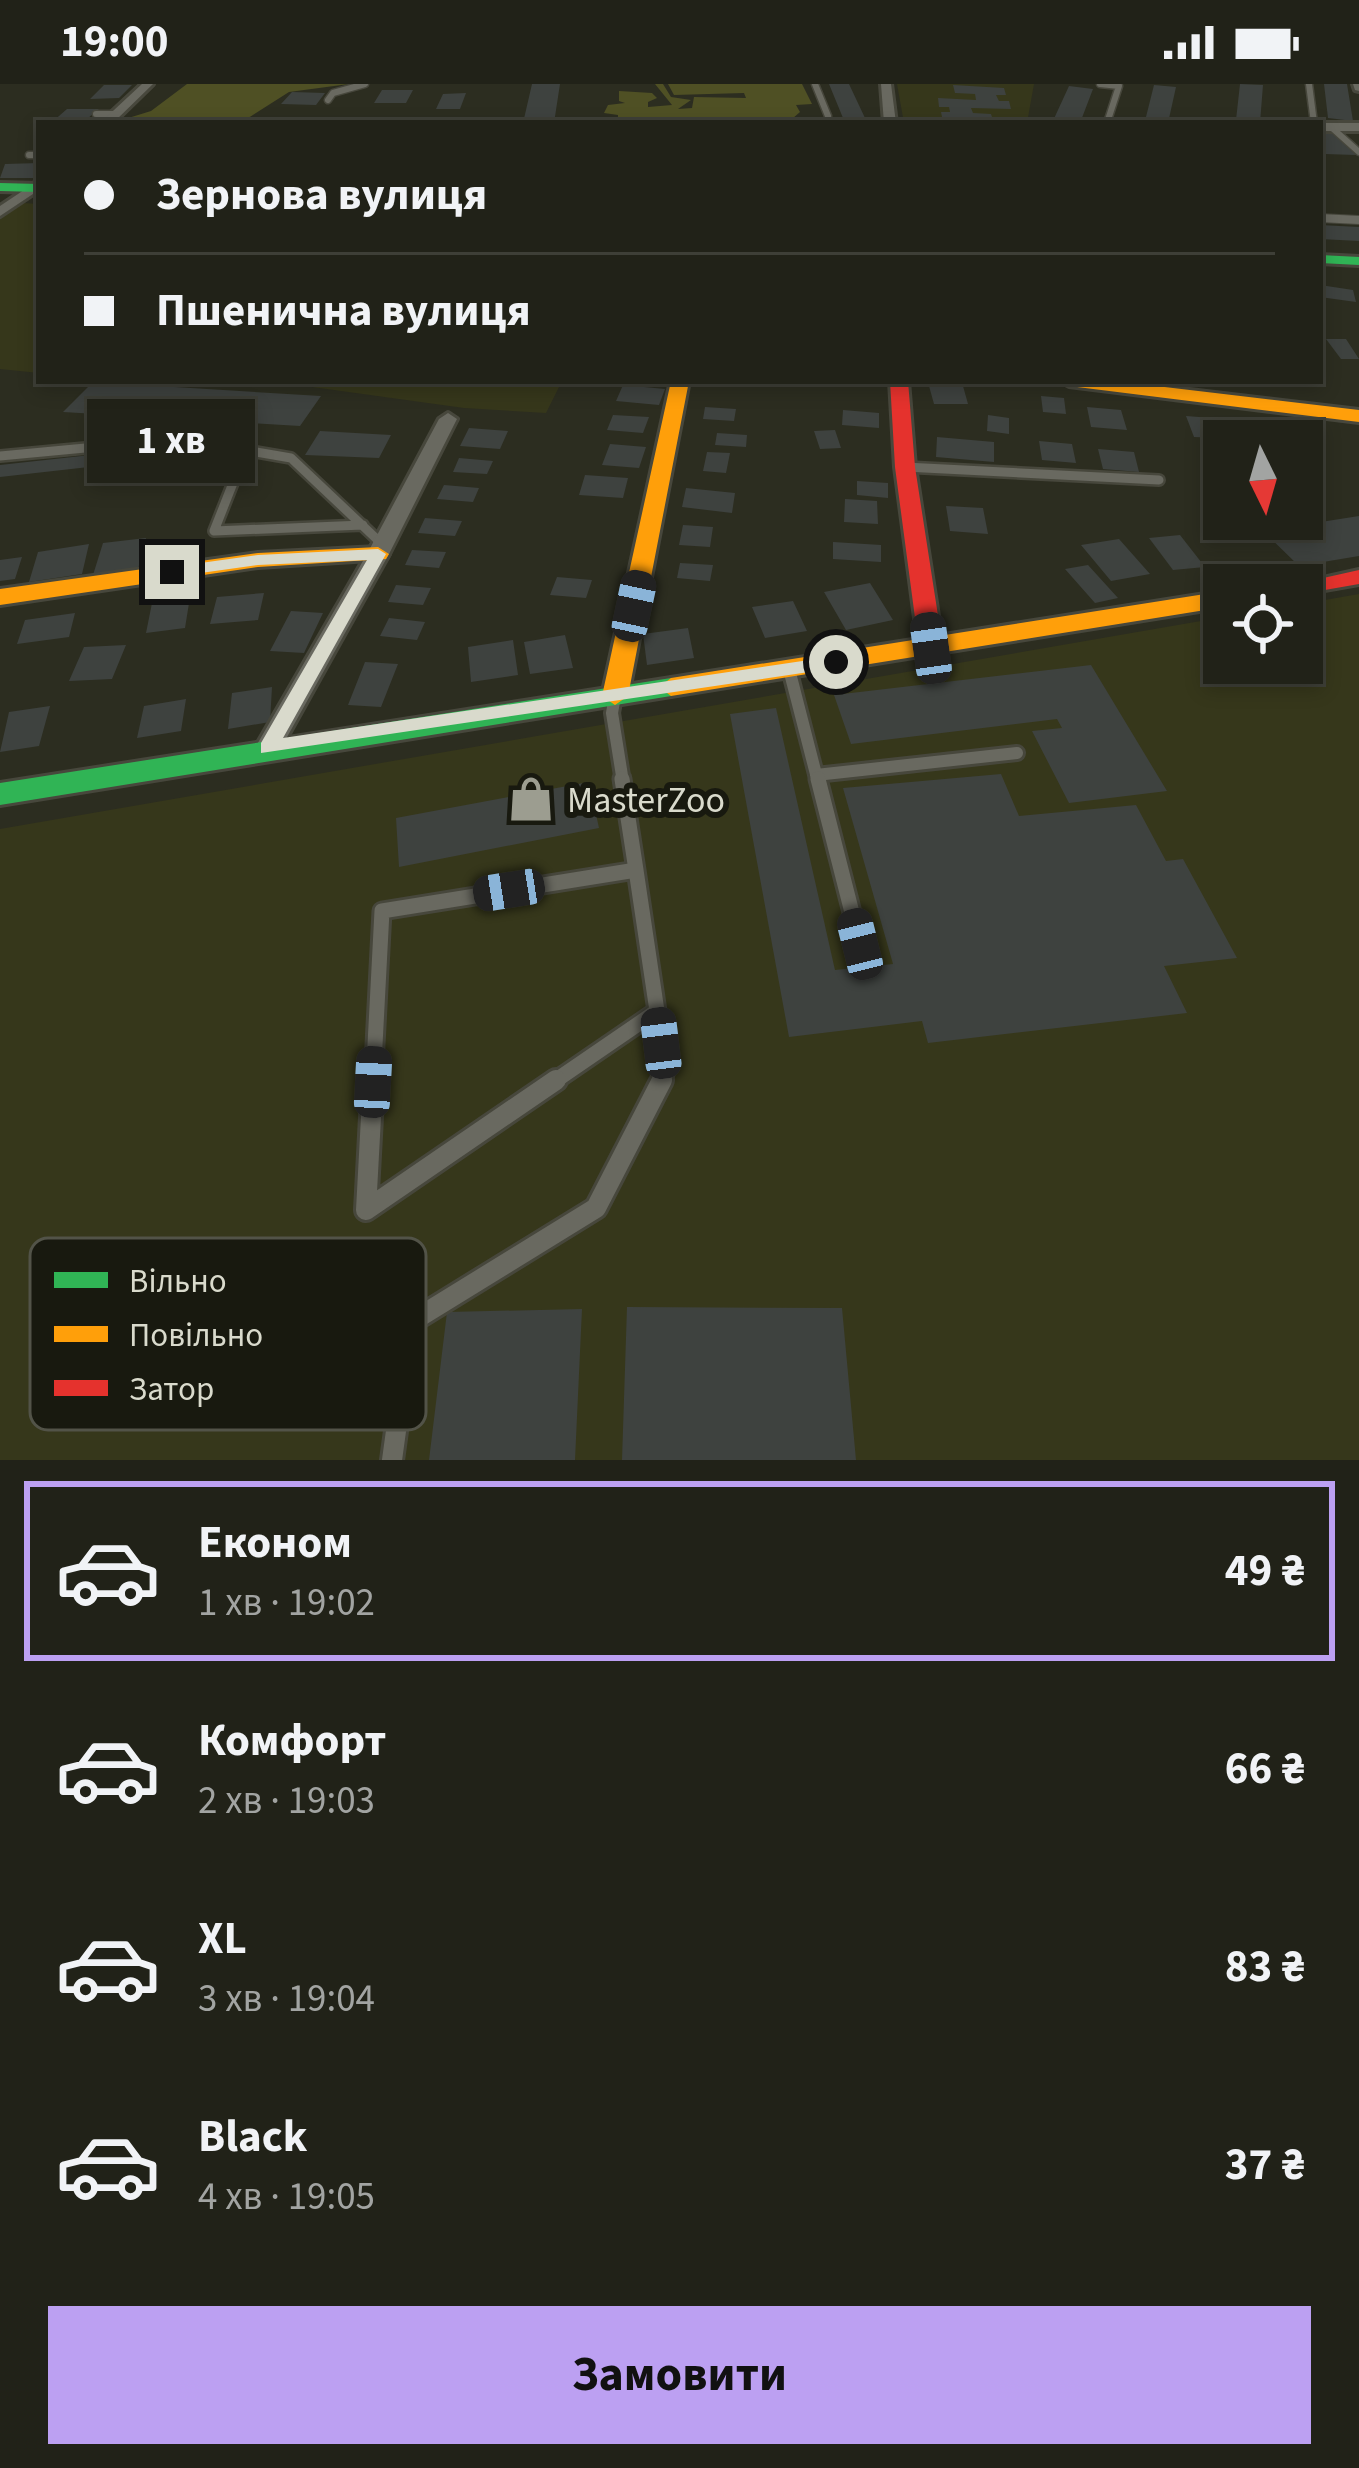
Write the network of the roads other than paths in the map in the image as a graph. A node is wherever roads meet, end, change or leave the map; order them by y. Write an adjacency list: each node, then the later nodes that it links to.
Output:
1 (148, 84): 10 (street)
2 (367, 84): 7 (lane); 8 (lane)
3 (815, 84): 9 (lane)
4 (886, 84): 11 (street)
5 (1100, 84): 12 (lane)
6 (1309, 84): 13 (lane)
7 (360, 99)
8 (328, 100)
9 (828, 116)
10 (106, 117)
11 (890, 120)
12 (1108, 120)
13 (1320, 120)
14 (1323, 125): 16 (street)
15 (1323, 126): 17 (lane)
16 (1359, 127)
17 (1359, 152)
18 (29, 155): 19 (lane)
19 (36, 155)
20 (0, 187): 21 (street)
21 (36, 187)
22 (36, 188): 23 (street)
23 (0, 212)
24 (1323, 218): 25 (lane)
25 (1359, 220)
26 (1323, 259): 27 (street)
27 (1359, 261)
28 (679, 384): 45 (street)
29 (899, 384): 35 (street)
30 (1126, 384): 31 (street)
31 (1359, 416)
32 (448, 418): 38 (street)
33 (246, 450): 34 (lane); 37 (lane); 37 (lane)
34 (0, 456)
35 (905, 467): 36 (lane); 43 (street)
36 (1159, 481)
37 (362, 526): 38 (lane)
38 (381, 550): 41 (street); 46 (street)
39 (1359, 577): 40 (street)
40 (1323, 583)
41 (0, 597)
42 (1203, 603): 43 (street)
43 (931, 648): 44 (street)
44 (789, 669): 45 (street); 48 (lane)
45 (615, 696): 46 (street); 50 (lane)
46 (268, 748): 49 (street)
47 (1017, 753): 48 (lane)
48 (816, 775): 51 (lane)
49 (0, 794)
50 (636, 870): 52 (lane); 52 (lane)
51 (860, 944)
52 (657, 1011): 53 (lane)
53 (426, 1313)
54 (396, 1430): 55 (lane)
55 (392, 1460)

